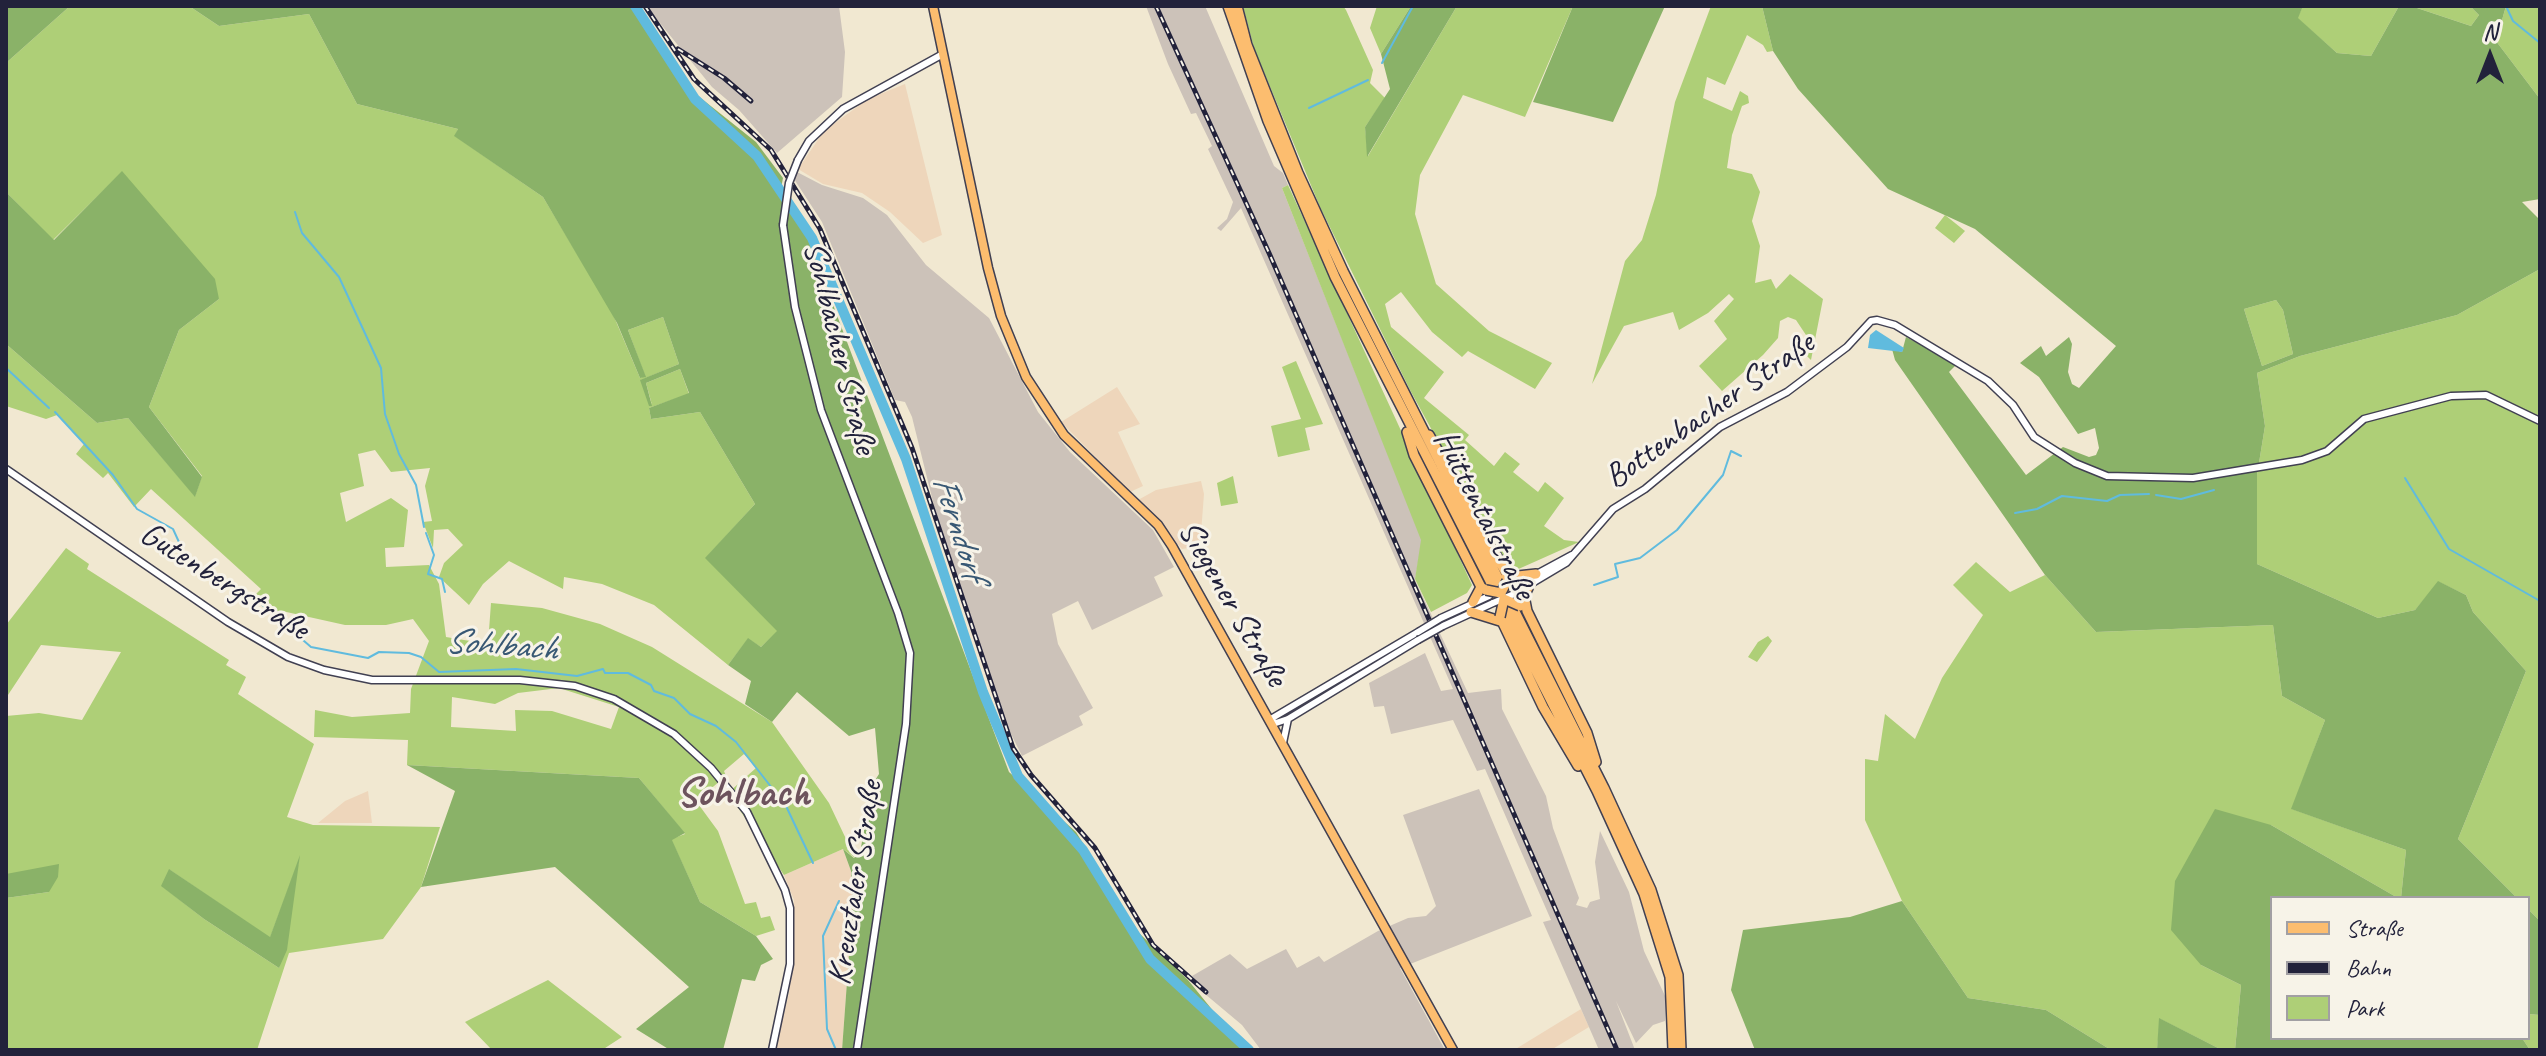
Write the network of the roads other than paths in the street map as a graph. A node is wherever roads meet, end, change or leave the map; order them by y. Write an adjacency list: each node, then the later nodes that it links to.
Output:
1 (933, 6): 5 (main road, Siegener Straße)
2 (1228, 6): 4 (highway, Hüttentalstraße)
3 (1237, 6): 4 (highway, Hüttentalstraße)
4 (1244, 46): 6 (highway, Hüttentalstraße)
5 (943, 54): 17 (main road, Siegener Straße); 18 (street, Sohlbacher Straße, bridge)
6 (1405, 409): 11 (highway); 11 (highway); 20 (highway, Hüttentalstraße)
7 (2540, 421): 9 (street, Bottenbacher Straße)
8 (6, 469): 21 (street, Gutenbergstraße)
9 (1579, 552): 10 (street, Bottenbacher Straße); 11 (street, Bottenbacher Straße)
10 (1536, 574): 11 (street, Bottenbacher Straße); 11 (highway)
11 (1502, 593): 12 (highway); 12 (street, Bottenbacher Straße); 13 (highway, bridge); 13 (highway); 14 (highway, bridge)
12 (1472, 607): 14 (highway); 15 (street, Bottenbacher Straße, bridge)
13 (1524, 608): 20 (highway)
14 (1500, 619): 20 (highway)
15 (1418, 636): 16 (street, Bottenbacher Straße); 17 (street, Bottenbacher Straße)
16 (1288, 719): 17 (street, Bottenbacher Straße); 19 (street)
17 (1269, 720): 19 (main road, Siegener Straße)
18 (906, 724): 22 (street, Kreuztaler Straße)
19 (1283, 747): 23 (main road, Siegener Straße)
20 (1600, 790): 24 (highway, Hüttentalstraße); 25 (highway, Hüttentalstraße)
21 (772, 1050)
22 (857, 1050)
23 (1453, 1050)
24 (1673, 1050)
25 (1681, 1050)

